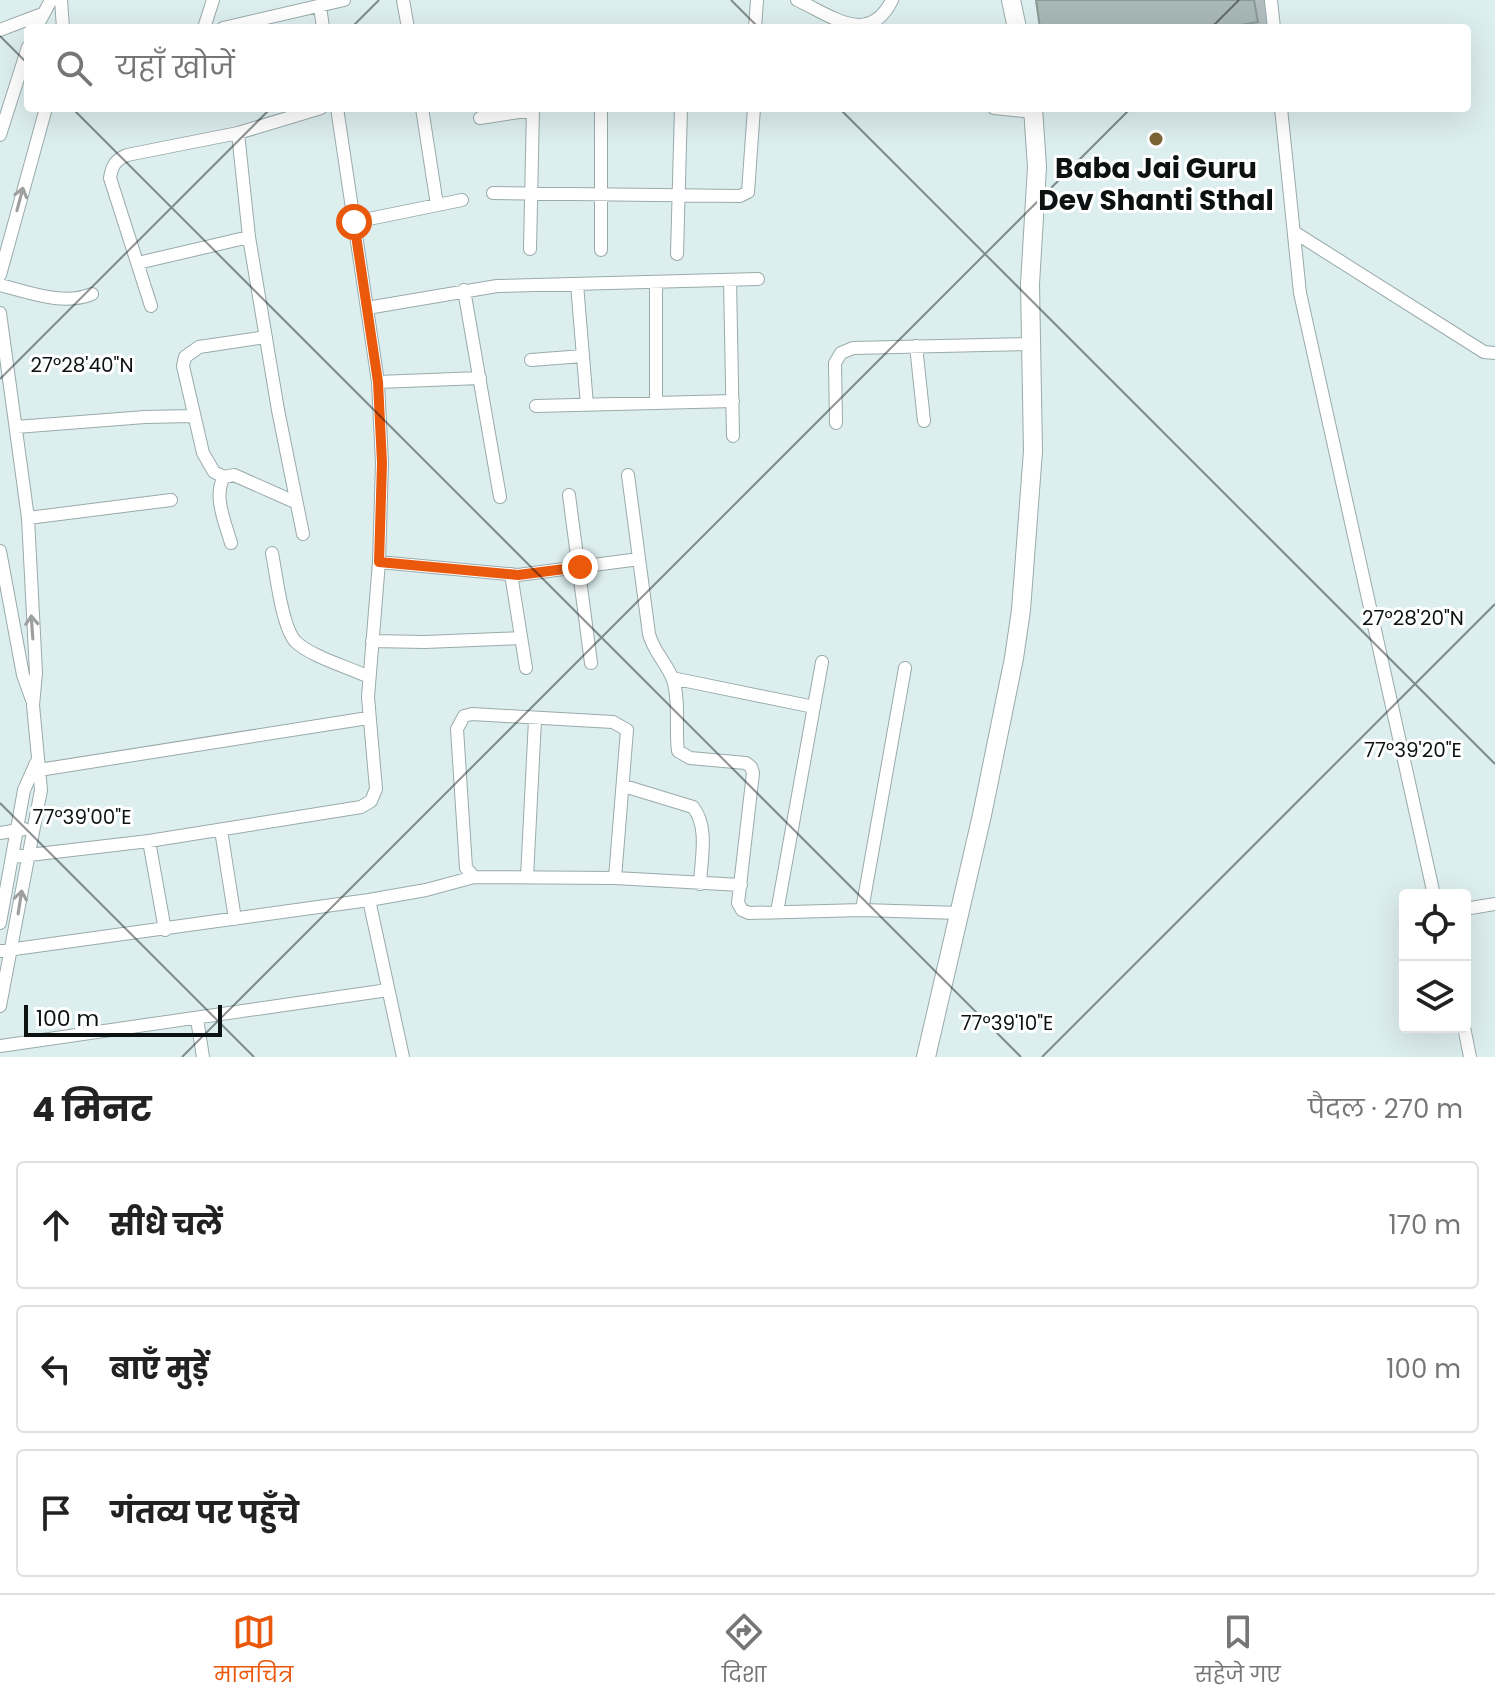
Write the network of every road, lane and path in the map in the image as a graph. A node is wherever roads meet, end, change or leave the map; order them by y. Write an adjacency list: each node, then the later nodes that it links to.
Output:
1 (51, 0): 12 (street)
2 (61, 0): 14 (street)
3 (213, 0): 15 (street)
4 (344, 0): 11 (street)
5 (403, 0): 18 (street)
6 (757, 0): 19 (street)
7 (797, 0): 20 (street)
8 (892, 0): 21 (street)
9 (1011, 0): 22 (street)
10 (1271, 0): 23 (street)
11 (320, 6): 16 (street); 17 (street)
12 (42, 14): 13 (street); 24 (street)
13 (38, 24)
14 (63, 24)
15 (205, 24)
16 (241, 24)
17 (322, 24)
18 (407, 24)
19 (755, 24)
20 (850, 24)
21 (870, 24)
22 (1016, 24)
23 (1274, 24)
24 (0, 30)
25 (24, 60): 39 (street)
26 (45, 112): 53 (street, one-way to 26)
27 (308, 112): 38 (street)
28 (338, 112): 46 (street)
29 (423, 112): 45 (street)
30 (515, 112): 37 (street)
31 (533, 112): 41 (street)
32 (601, 112): 42 (street)
33 (681, 112): 43 (street)
34 (754, 112): 43 (street)
35 (1033, 112): 65 (street)
36 (1281, 112): 47 (street)
37 (480, 118)
38 (238, 133): 48 (street); 52 (street)
39 (0, 135)
40 (493, 193): 41 (street)
41 (529, 194): 42 (street); 49 (street)
42 (599, 194): 43 (street); 50 (street)
43 (678, 195): 51 (street)
44 (462, 200): 45 (street)
45 (437, 205): 46 (street)
46 (354, 222): 62 (street)
47 (1294, 232): 67 (street); 122 (street)
48 (249, 237): 52 (street); 64 (street)
49 (530, 249)
50 (601, 250)
51 (677, 254)
52 (138, 263): 61 (street)
53 (0, 275)
54 (758, 279): 55 (street)
55 (730, 280): 56 (street); 72 (street)
56 (656, 282): 57 (street); 73 (street)
57 (577, 284): 59 (street); 68 (street)
58 (0, 285): 60 (street)
59 (464, 290): 62 (street); 70 (street)
60 (92, 294)
61 (151, 306)
62 (367, 308): 71 (street)
63 (0, 313): 79 (street)
64 (266, 337): 76 (street); 86 (street)
65 (1031, 344): 66 (street); 128 (street)
66 (916, 346): 77 (street); 78 (street)
67 (1495, 353)
68 (583, 356): 69 (street); 74 (street)
69 (531, 360)
70 (480, 378): 71 (street); 84 (street)
71 (378, 382): 93 (street)
72 (733, 401): 73 (street); 80 (street)
73 (656, 403): 74 (street)
74 (587, 405): 75 (street)
75 (536, 406)
76 (193, 416): 79 (street); 82 (street)
77 (924, 421)
78 (836, 423)
79 (16, 427): 87 (street)
80 (733, 436)
81 (628, 475): 92 (street)
82 (224, 477): 86 (street); 89 (street)
83 (569, 495): 94 (street)
84 (500, 497)
85 (171, 500): 87 (street)
86 (295, 502): 88 (street)
87 (28, 518): 104 (street, one-way to 87)
88 (303, 534)
89 (231, 543)
90 (0, 551): 104 (street)
91 (272, 553): 102 (street)
92 (639, 559): 94 (street); 103 (street)
93 (379, 562): 95 (street); 97 (street)
94 (580, 567): 95 (street); 99 (street)
95 (511, 574): 96 (street)
96 (521, 638): 97 (street); 100 (street)
97 (372, 641): 102 (street)
98 (822, 662): 105 (street)
99 (591, 663)
100 (526, 668)
101 (905, 668): 126 (street)
102 (369, 677): 106 (street)
103 (672, 678): 105 (street); 121 (street)
104 (33, 705): 108 (street)
105 (814, 707): 127 (street)
106 (368, 718): 108 (street); 112 (street)
107 (535, 720): 109 (street); 117 (street); 118 (street)
108 (38, 765): 110 (street); 111 (street)
109 (624, 786): 119 (street); 120 (street)
110 (34, 828): 111 (street); 116 (street)
111 (17, 829): 113 (street); 115 (street)
112 (221, 830): 114 (street); 129 (street)
113 (0, 833)
114 (149, 841): 116 (street); 131 (street)
115 (12, 857): 116 (street); 130 (street)
116 (28, 857): 132 (street, one-way to 116)
117 (474, 877): 118 (street); 123 (street)
118 (527, 877): 119 (street)
119 (615, 878): 120 (street)
120 (700, 884): 121 (street)
121 (741, 885): 127 (street)
122 (1433, 889)
123 (369, 900): 129 (street); 133 (street)
124 (1495, 904): 125 (street)
125 (1471, 908)
126 (862, 910): 127 (street); 128 (street)
127 (777, 912)
128 (960, 913): 140 (street)
129 (235, 919): 131 (street)
130 (0, 923)
131 (165, 930): 132 (street)
132 (6, 951): 134 (street)
133 (388, 990): 135 (street); 139 (street)
134 (0, 1006)
135 (197, 1019): 137 (street); 138 (street)
136 (1465, 1033): 141 (street)
137 (0, 1046)
138 (203, 1057)
139 (403, 1057)
140 (926, 1057)
141 (1470, 1057)

